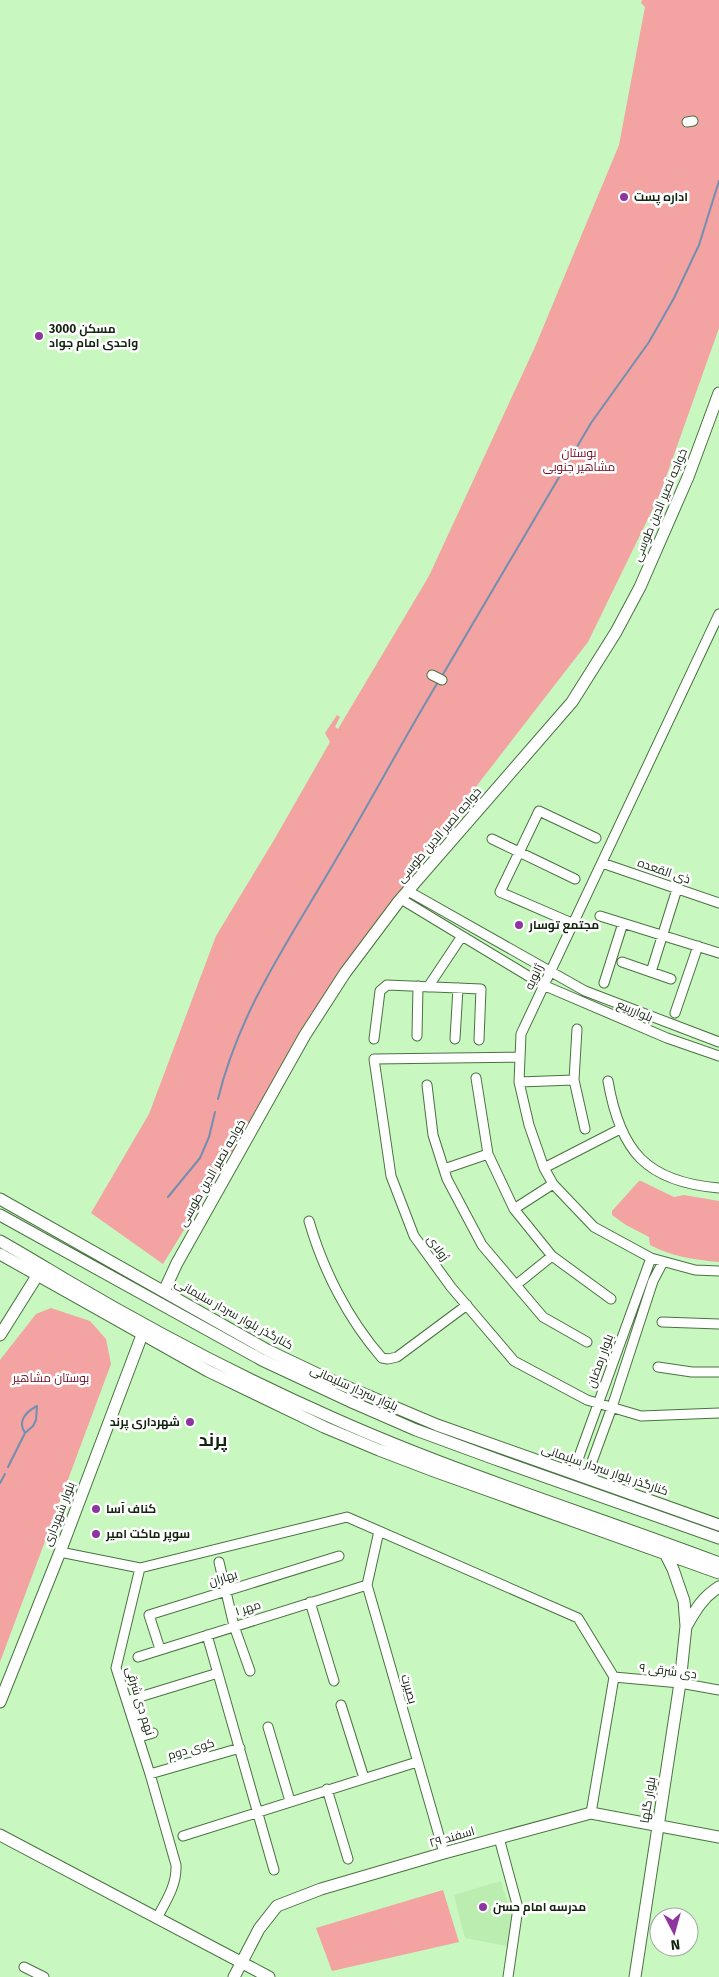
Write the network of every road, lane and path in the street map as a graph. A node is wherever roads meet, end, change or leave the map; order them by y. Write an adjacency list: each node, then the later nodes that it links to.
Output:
1 (719, 393): 11 (street, خواجه نصیر الدین طوسی)
2 (719, 614): 8 (street, ژانویه)
3 (432, 675): 4 (street)
4 (442, 680)
5 (596, 838): 7 (street)
6 (492, 839): 7 (street)
7 (519, 852): 9 (street); 15 (street)
8 (602, 864): 10 (street, ذی القعده); 15 (street, ژانویه)
9 (575, 879)
10 (677, 889): 12 (street, ذی القعده); 16 (street)
11 (404, 895): 17 (street, بلوارربیع); 21 (street, بلوارربیع); 62 (street, خواجه نصیر الدین طوسی)
12 (719, 903)
13 (600, 916): 14 (street)
14 (623, 923): 16 (street); 24 (street)
15 (574, 924): 21 (street, ژانویه)
16 (662, 934): 18 (street); 22 (street)
17 (462, 936): 25 (street, بلوارربیع); 26 (street)
18 (698, 946): 19 (street); 28 (street)
19 (719, 953)
20 (622, 962): 22 (street)
21 (550, 972): 25 (street, ژانویه); 30 (street, بلوارربیع)
22 (651, 972): 23 (street)
23 (671, 979)
24 (604, 983)
25 (543, 985): 35 (street, بلوارربیع); 38 (street, ژانویه)
26 (423, 987): 27 (street); 31 (street); 32 (street)
27 (458, 988): 33 (street); 34 (street)
28 (675, 1013)
29 (578, 1029): 40 (street)
30 (681, 1029): 35 (street); 36 (street, بلوارربیع)
31 (417, 1036)
32 (374, 1039)
33 (455, 1039)
34 (479, 1040)
35 (677, 1041): 37 (street, بلوارربیع)
36 (719, 1042)
37 (719, 1056)
38 (520, 1057): 42 (street, ژانویه); 66 (street, ژولای)
39 (476, 1078): 46 (street)
40 (574, 1080): 42 (street); 44 (street)
41 (608, 1081): 45 (street)
42 (520, 1082): 47 (street, ژانویه)
43 (427, 1085): 48 (street)
44 (585, 1129)
45 (620, 1129): 47 (street); 50 (street)
46 (488, 1154): 48 (street); 52 (street)
47 (544, 1168): 49 (street, ژانویه)
48 (444, 1169): 61 (street)
49 (553, 1184): 52 (street); 58 (street, ژانویه)
50 (719, 1188)
51 (0, 1199): 62 (street, کنارگذر بلوار سردار سلیمانی)
52 (514, 1209): 57 (street)
53 (0, 1215): 75 (street, بلوار سردار سلیمانی)
54 (309, 1221): 66 (street)
55 (0, 1241): 65 (street)
56 (0, 1254): 60 (street)
57 (552, 1256): 61 (street); 63 (street)
58 (658, 1258): 59 (street, ژانویه); 77 (street, بلوار رمضان); 78 (street, بلوار رمضان)
59 (719, 1271)
60 (37, 1276): 64 (street); 69 (street)
61 (516, 1285): 71 (street)
62 (164, 1291): 72 (street, کنارگذر بلوار سردار سلیمانی)
63 (611, 1299)
64 (81, 1301): 65 (street); 70 (street)
65 (110, 1304): 82 (street)
66 (467, 1305): 77 (street, ژولای)
67 (662, 1322): 68 (street)
68 (719, 1324)
69 (0, 1335)
70 (142, 1335): 83 (street); 88 (street, بلوار شهرداری)
71 (587, 1342)
72 (267, 1350): 75 (street); 76 (street, کنارگذر بلوار سردار سلیمانی)
73 (658, 1366): 74 (street)
74 (719, 1372)
75 (288, 1374): 76 (street); 87 (street, بلوار سردار سلیمانی)
76 (326, 1378): 80 (street, کنارگذر بلوار سردار سلیمانی)
77 (598, 1403): 78 (street, ژولای); 80 (street, بلوار رمضان)
78 (612, 1407): 79 (street, ژولای); 81 (street, بلوار رمضان)
79 (719, 1413)
80 (573, 1473): 81 (street, کنارگذر بلوار سردار سلیمانی)
81 (586, 1478): 84 (street, کنارگذر بلوار سردار سلیمانی)
82 (590, 1516): 83 (street); 86 (street); 92 (street)
83 (568, 1519): 86 (street)
84 (719, 1525)
85 (379, 1530): 93 (street); 95 (street, بصیرت); 106 (street)
86 (603, 1532): 89 (street)
87 (719, 1538)
88 (60, 1552): 93 (street); 110 (street, بلوار شهرداری)
89 (666, 1555): 94 (street); 100 (street, بلوار گلها)
90 (339, 1556): 97 (street, بهاران)
91 (219, 1562): 97 (street)
92 (719, 1563)
93 (140, 1568): 116 (street, نهم دی شرقی)
94 (719, 1574)
95 (367, 1585): 98 (street, مهر ۱); 115 (street, بصیرت)
96 (719, 1587): 100 (street, بلوار گلها)
97 (226, 1590): 99 (street); 102 (street, بهاران)
98 (310, 1602): 99 (street, مهر ۱); 107 (street)
99 (234, 1626): 101 (street, مهر ۱); 104 (street)
100 (686, 1626): 108 (street, بلوار گلها)
101 (207, 1636): 102 (street, مهر ۱); 105 (street)
102 (160, 1650): 103 (street, مهر ۱)
103 (138, 1657)
104 (250, 1671)
105 (218, 1674): 113 (street); 114 (street)
106 (614, 1677): 108 (street, ۹ دی شرقی); 121 (street)
107 (334, 1681)
108 (680, 1683): 109 (street, ۹ دی شرقی); 122 (street, بلوار گلها)
109 (719, 1690)
110 (0, 1702)
111 (341, 1705): 117 (street)
112 (268, 1727): 119 (street)
113 (153, 1733)
114 (240, 1748): 116 (street, کوی دوم); 120 (street)
115 (417, 1762): 117 (street); 127 (street, بصیرت)
116 (150, 1774): 130 (street, نهم دی شرقی)
117 (364, 1778): 118 (street)
118 (327, 1789): 119 (street); 128 (street)
119 (290, 1801): 120 (street)
120 (257, 1812): 124 (street); 129 (street)
121 (591, 1813): 122 (street, ۲۹ اسفند); 126 (street, ۲۹ اسفند)
122 (658, 1826): 125 (street, ۲۹ اسفند); 137 (street, بلوار گلها)
123 (0, 1835): 130 (street)
124 (183, 1836)
125 (719, 1836)
126 (499, 1838): 127 (street, ۲۹ اسفند); 136 (street)
127 (444, 1853): 131 (street, ۲۹ اسفند)
128 (348, 1859)
129 (274, 1870)
130 (157, 1918): 131 (street)
131 (242, 1962): 134 (street, ۲۹ اسفند); 135 (street)
132 (24, 1967): 133 (street)
133 (44, 1977)
134 (234, 1977)
135 (269, 1977)
136 (508, 1977)
137 (635, 1977)

